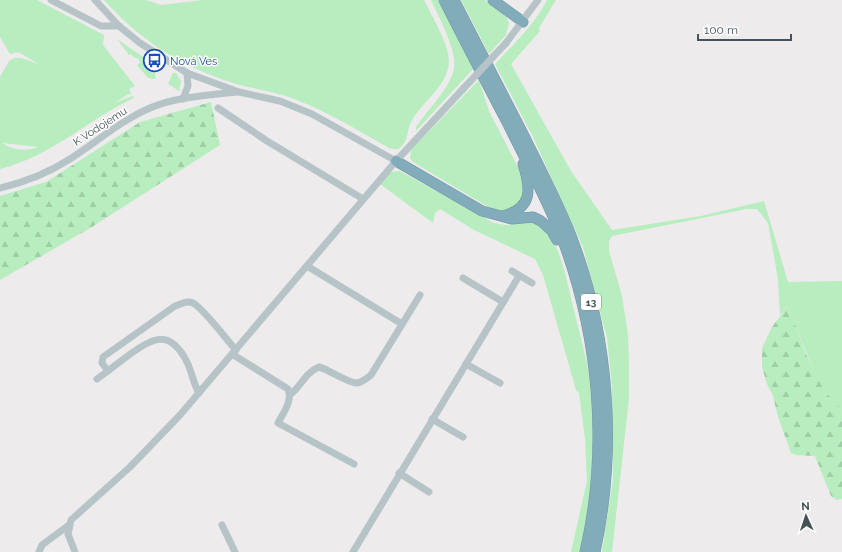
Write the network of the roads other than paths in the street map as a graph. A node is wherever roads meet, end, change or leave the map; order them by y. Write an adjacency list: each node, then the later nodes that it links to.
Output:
1 (51, 0): 8 (street)
2 (95, 0): 8 (street)
3 (444, 0): 10 (highway, 13)
4 (454, 0): 46 (highway, 13)
5 (493, 0): 7 (highway)
6 (538, 0): 7 (street)
7 (523, 22): 14 (street, bridge)
8 (119, 26): 9 (street)
9 (187, 73): 11 (street); 12 (street)
10 (486, 82): 17 (highway); 28 (highway, 13)
11 (240, 92): 12 (street, K Vodojemu); 14 (street)
12 (183, 99): 15 (street, K Vodojemu)
13 (218, 108): 16 (street)
14 (396, 161): 16 (street); 17 (highway)
15 (0, 188)
16 (363, 199): 18 (street)
17 (499, 217): 28 (highway)
18 (307, 266): 25 (street); 26 (street)
19 (512, 271): 20 (street)
20 (519, 276): 22 (street); 24 (street)
21 (463, 278): 24 (street)
22 (532, 283)
23 (420, 295): 25 (street)
24 (503, 302): 27 (street)
25 (402, 324): 33 (street)
26 (234, 352): 29 (street); 32 (street); 33 (street)
27 (466, 364): 31 (street); 34 (street)
28 (594, 364): 45 (highway, 13)
29 (108, 371): 30 (street); 32 (street)
30 (97, 379)
31 (500, 383)
32 (198, 393): 39 (street)
33 (291, 394): 36 (street)
34 (432, 419): 35 (street); 37 (street)
35 (463, 437)
36 (354, 464)
37 (399, 473): 38 (street); 44 (street)
38 (429, 492)
39 (69, 525): 41 (street); 42 (street)
40 (222, 525): 43 (street)
41 (39, 552)
42 (75, 552)
43 (234, 552)
44 (353, 552)
45 (585, 552)
46 (595, 552)

